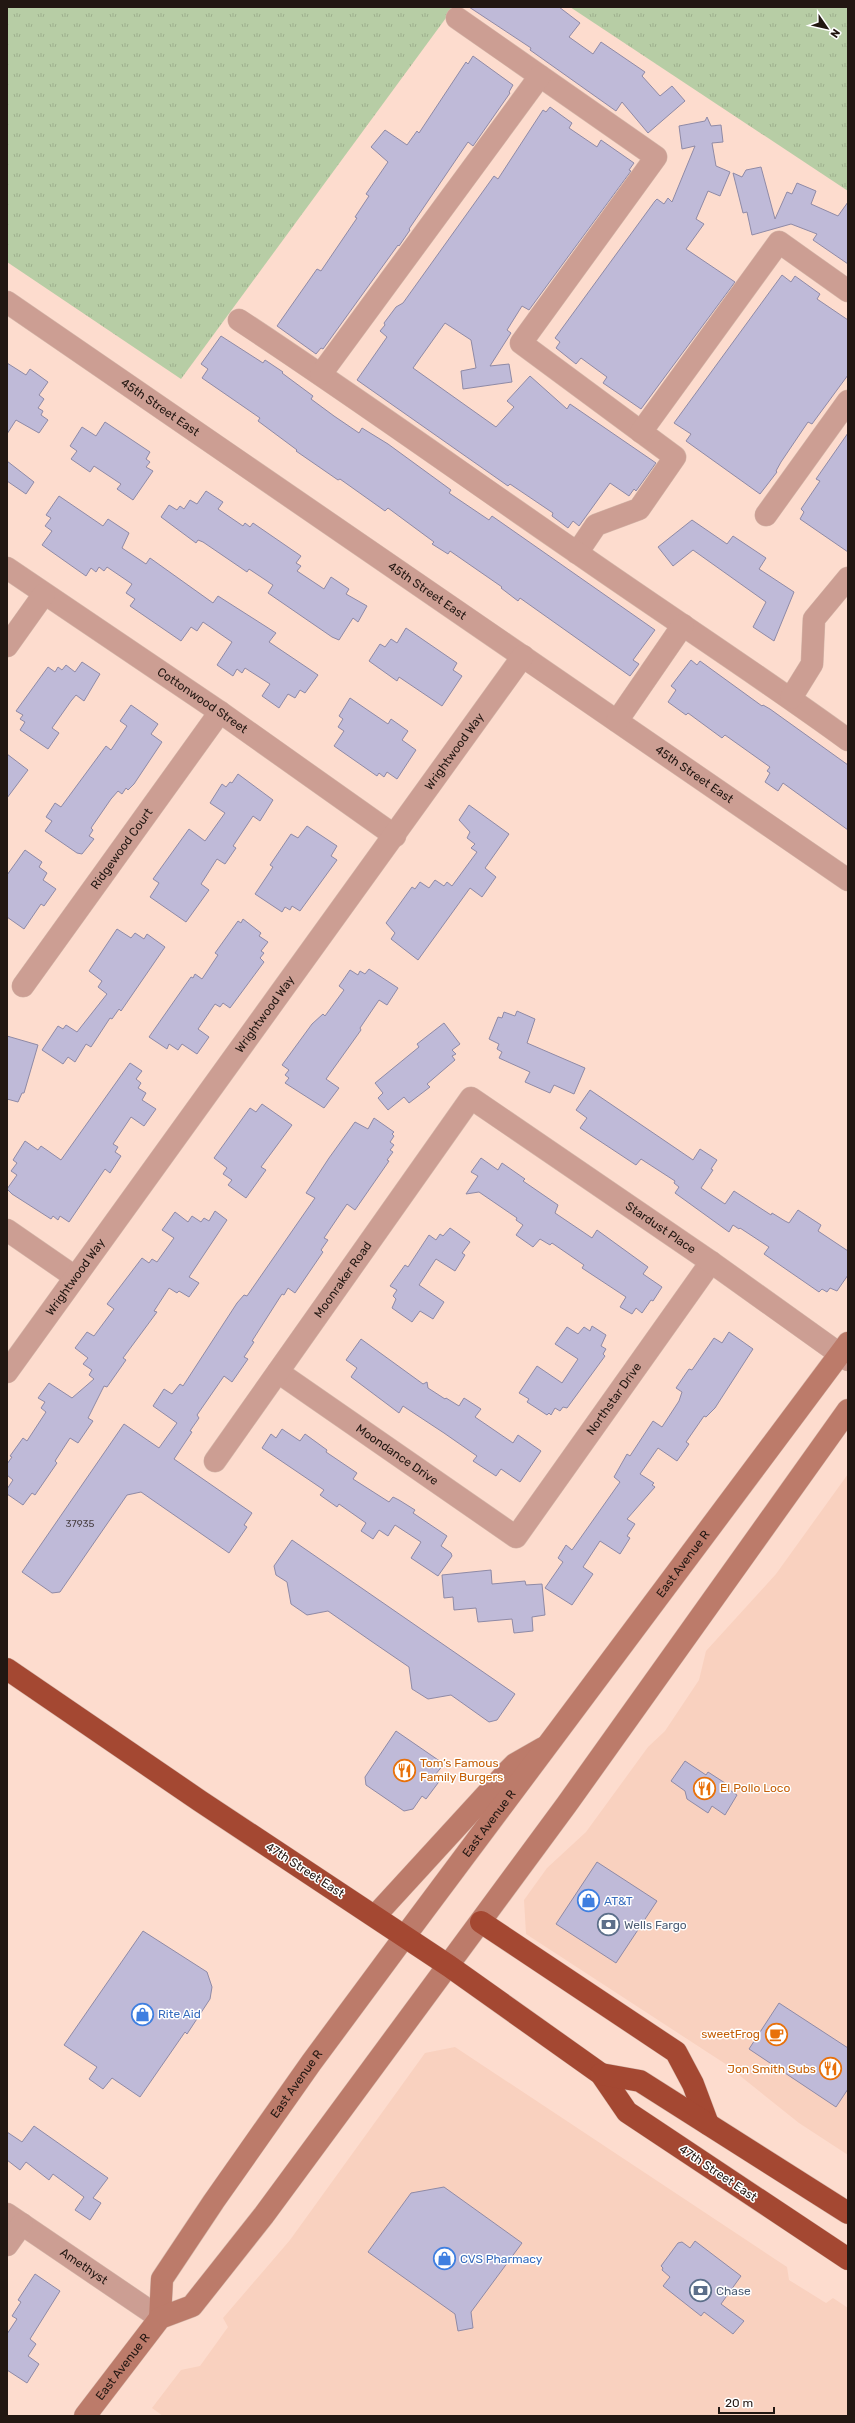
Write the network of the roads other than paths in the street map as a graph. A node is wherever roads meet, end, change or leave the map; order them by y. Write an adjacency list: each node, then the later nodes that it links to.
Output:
1 (457, 18): 2 (street)
2 (540, 76): 6 (street); 8 (street)
3 (848, 292): 8 (street)
4 (7, 302): 16 (street, 45th Street East)
5 (240, 320): 6 (street)
6 (321, 374): 10 (street)
7 (848, 401): 9 (street)
8 (641, 432): 10 (street)
9 (766, 515)
10 (577, 554): 14 (street)
11 (7, 568): 13 (street, Cottonwood Street)
12 (848, 578): 17 (street)
13 (44, 594): 15 (street); 18 (street, Cottonwood Street)
14 (683, 625): 17 (street); 19 (street)
15 (7, 646)
16 (523, 656): 19 (street, 45th Street East); 21 (street, Wrightwood Way)
17 (791, 698): 20 (street)
18 (220, 712): 21 (street, Cottonwood Street); 23 (street, Ridgewood Court)
19 (617, 721): 22 (street, 45th Street East)
20 (848, 740)
21 (395, 836): 27 (street, Wrightwood Way)
22 (848, 880)
23 (23, 986)
24 (471, 1098): 26 (street, Stardust Place); 30 (street, Moonraker Road)
25 (7, 1230): 27 (street)
26 (711, 1262): 28 (street, Stardust Place); 33 (street, Northstar Drive)
27 (75, 1277): 29 (street, Wrightwood Way)
28 (845, 1353): 35 (main road, East Avenue R)
29 (7, 1372)
30 (278, 1372): 32 (street, Moonraker Road); 33 (street, Moondance Drive)
31 (848, 1410): 37 (main road)
32 (215, 1461)
33 (516, 1537)
34 (7, 1669): 36 (highway, 47th Street East)
35 (549, 1745): 36 (main road); 38 (main road, East Avenue R)
36 (374, 1916): 38 (highway, 47th Street East)
37 (481, 1922): 39 (main road); 41 (highway)
38 (405, 1936): 39 (highway, 47th Street East); 46 (main road, East Avenue R)
39 (449, 1966): 40 (highway, 47th Street East); 46 (main road)
40 (601, 2074): 41 (highway, 47th Street East); 45 (highway, 47th Street East)
41 (708, 2124): 42 (highway, 47th Street East)
42 (848, 2213)
43 (15, 2219): 44 (street); 46 (street, Amethyst)
44 (7, 2245)
45 (844, 2252)
46 (160, 2318): 47 (main road, East Avenue R)
47 (85, 2416)

